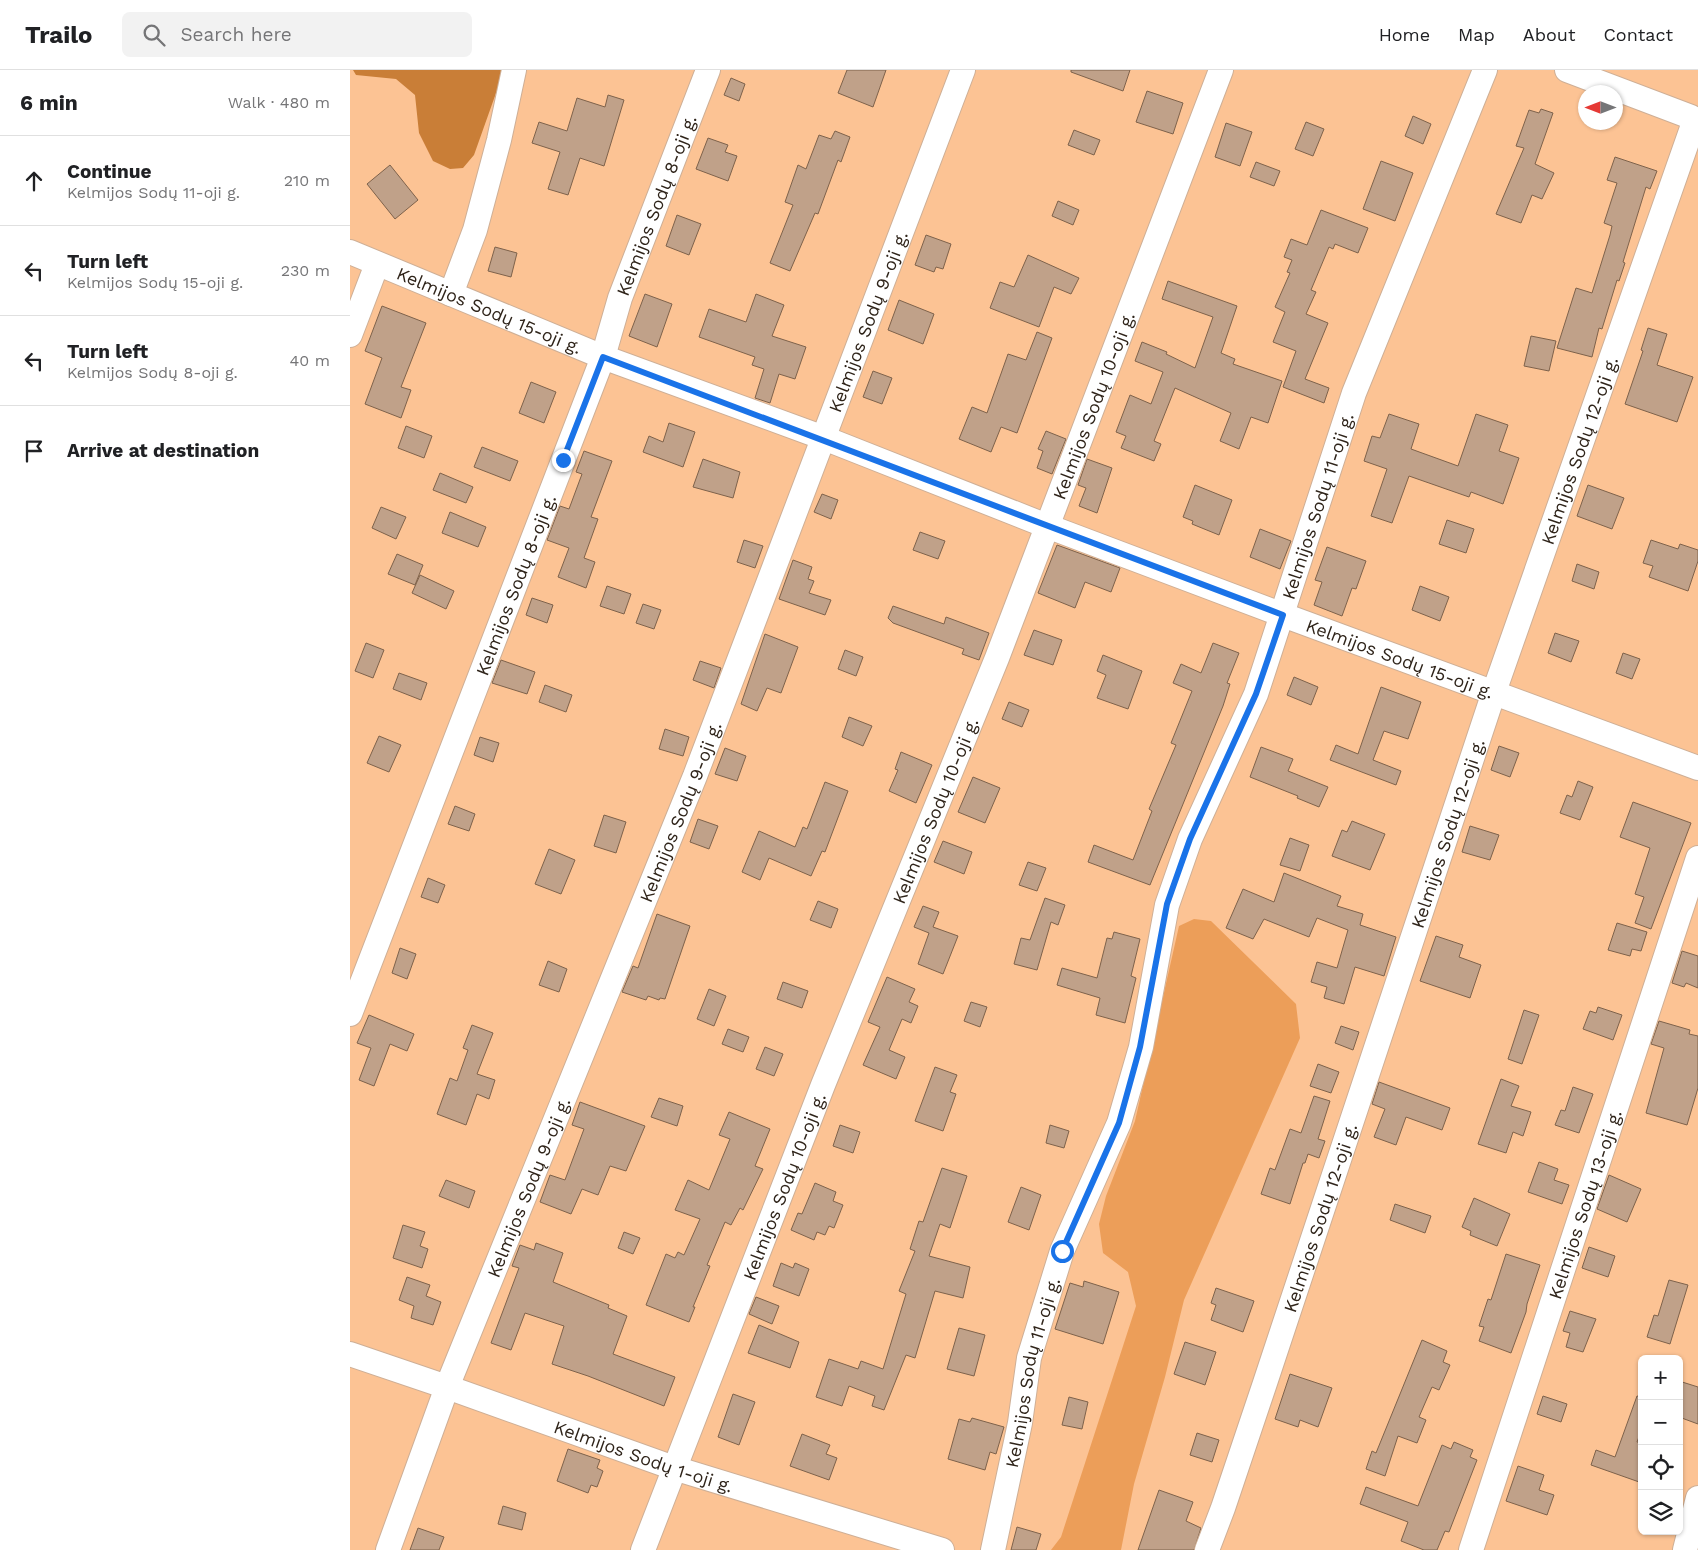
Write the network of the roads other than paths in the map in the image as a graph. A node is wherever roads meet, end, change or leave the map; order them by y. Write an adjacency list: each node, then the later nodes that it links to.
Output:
1 (514, 70): 9 (street)
2 (708, 70): 11 (street, Kelmijos Sodų 8-oji g.)
3 (963, 70): 12 (street, Kelmijos Sodų 9-oji g.)
4 (1221, 70): 13 (street, Kelmijos Sodų 10-oji g.)
5 (1485, 70): 14 (street, Kelmijos Sodų 11-oji g.)
6 (1567, 70): 15 (street, Kelmijos Sodų 12-oji g.)
7 (350, 252): 8 (street, Kelmijos Sodų 15-oji g.)
8 (378, 264): 9 (street, Kelmijos Sodų 15-oji g.); 10 (street)
9 (451, 294): 11 (street, Kelmijos Sodų 15-oji g.)
10 (350, 336)
11 (603, 357): 12 (street, Kelmijos Sodų 15-oji g.); 18 (street, Kelmijos Sodų 8-oji g.)
12 (824, 438): 13 (street, Kelmijos Sodų 15-oji g.); 20 (street, Kelmijos Sodų 9-oji g.)
13 (1047, 526): 14 (street, Kelmijos Sodų 15-oji g.); 21 (street, Kelmijos Sodų 10-oji g.)
14 (1283, 615): 15 (street, Kelmijos Sodų 15-oji g.); 26 (street, Kelmijos Sodų 11-oji g.)
15 (1494, 692): 16 (street, Kelmijos Sodų 15-oji g.); 27 (street, Kelmijos Sodų 12-oji g.)
16 (1698, 768)
17 (1698, 858): 28 (street, Kelmijos Sodų 13-oji g.)
18 (350, 1014)
19 (350, 1354): 20 (street, Kelmijos Sodų 1-oji g.)
20 (448, 1386): 21 (street, Kelmijos Sodų 1-oji g.); 23 (street, Kelmijos Sodų 9-oji g.)
21 (674, 1468): 24 (street, Kelmijos Sodų 10-oji g.); 25 (street, Kelmijos Sodų 1-oji g.)
22 (1698, 1498): 29 (street)
23 (388, 1550)
24 (643, 1550)
25 (942, 1550)
26 (993, 1550)
27 (1207, 1550)
28 (1472, 1550)
29 (1685, 1550)

